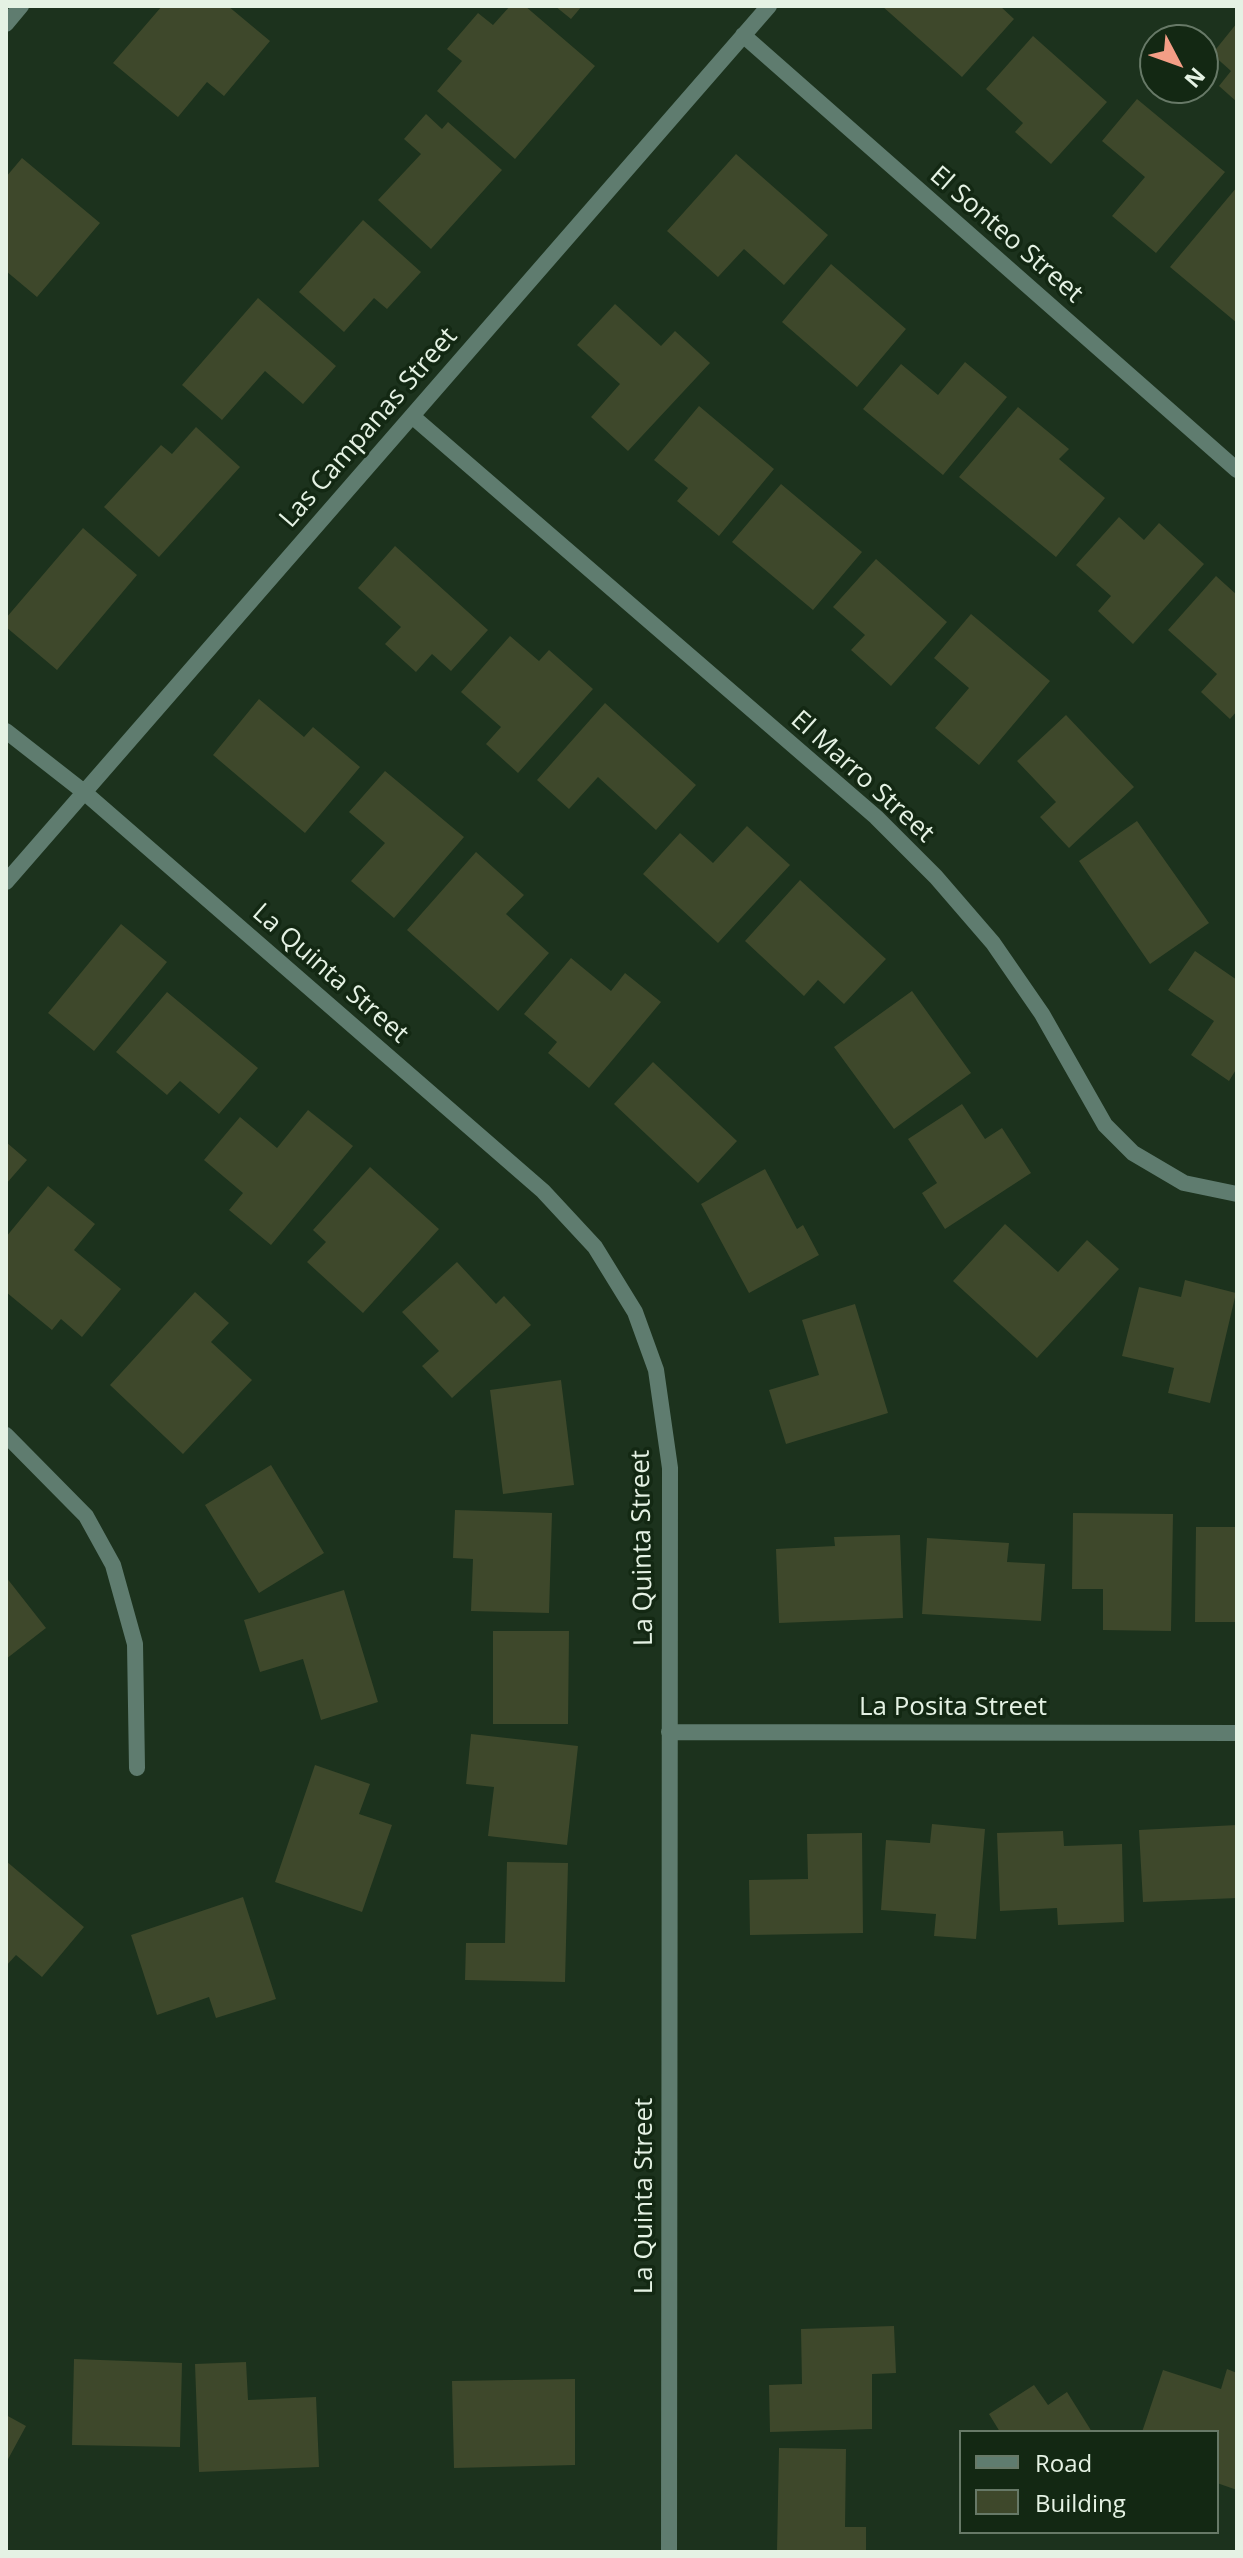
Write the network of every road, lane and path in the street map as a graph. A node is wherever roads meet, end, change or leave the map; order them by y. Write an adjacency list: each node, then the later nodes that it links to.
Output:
1 (21, 6): 3 (street)
2 (769, 6): 4 (street, Las Campanas Street)
3 (6, 24)
4 (743, 35): 5 (street, Las Campanas Street); 6 (street, El Sonteo Street)
5 (412, 416): 8 (street, Las Campanas Street); 10 (street, El Marro Street)
6 (1237, 470)
7 (6, 731): 8 (street, La Quinta Street)
8 (84, 792): 9 (street, Las Campanas Street); 12 (street, La Quinta Street)
9 (6, 882)
10 (1237, 1194)
11 (6, 1435): 14 (street)
12 (669, 1732): 13 (street, La Posita Street); 15 (street, La Quinta Street)
13 (1237, 1733)
14 (137, 1768)
15 (669, 2552)

